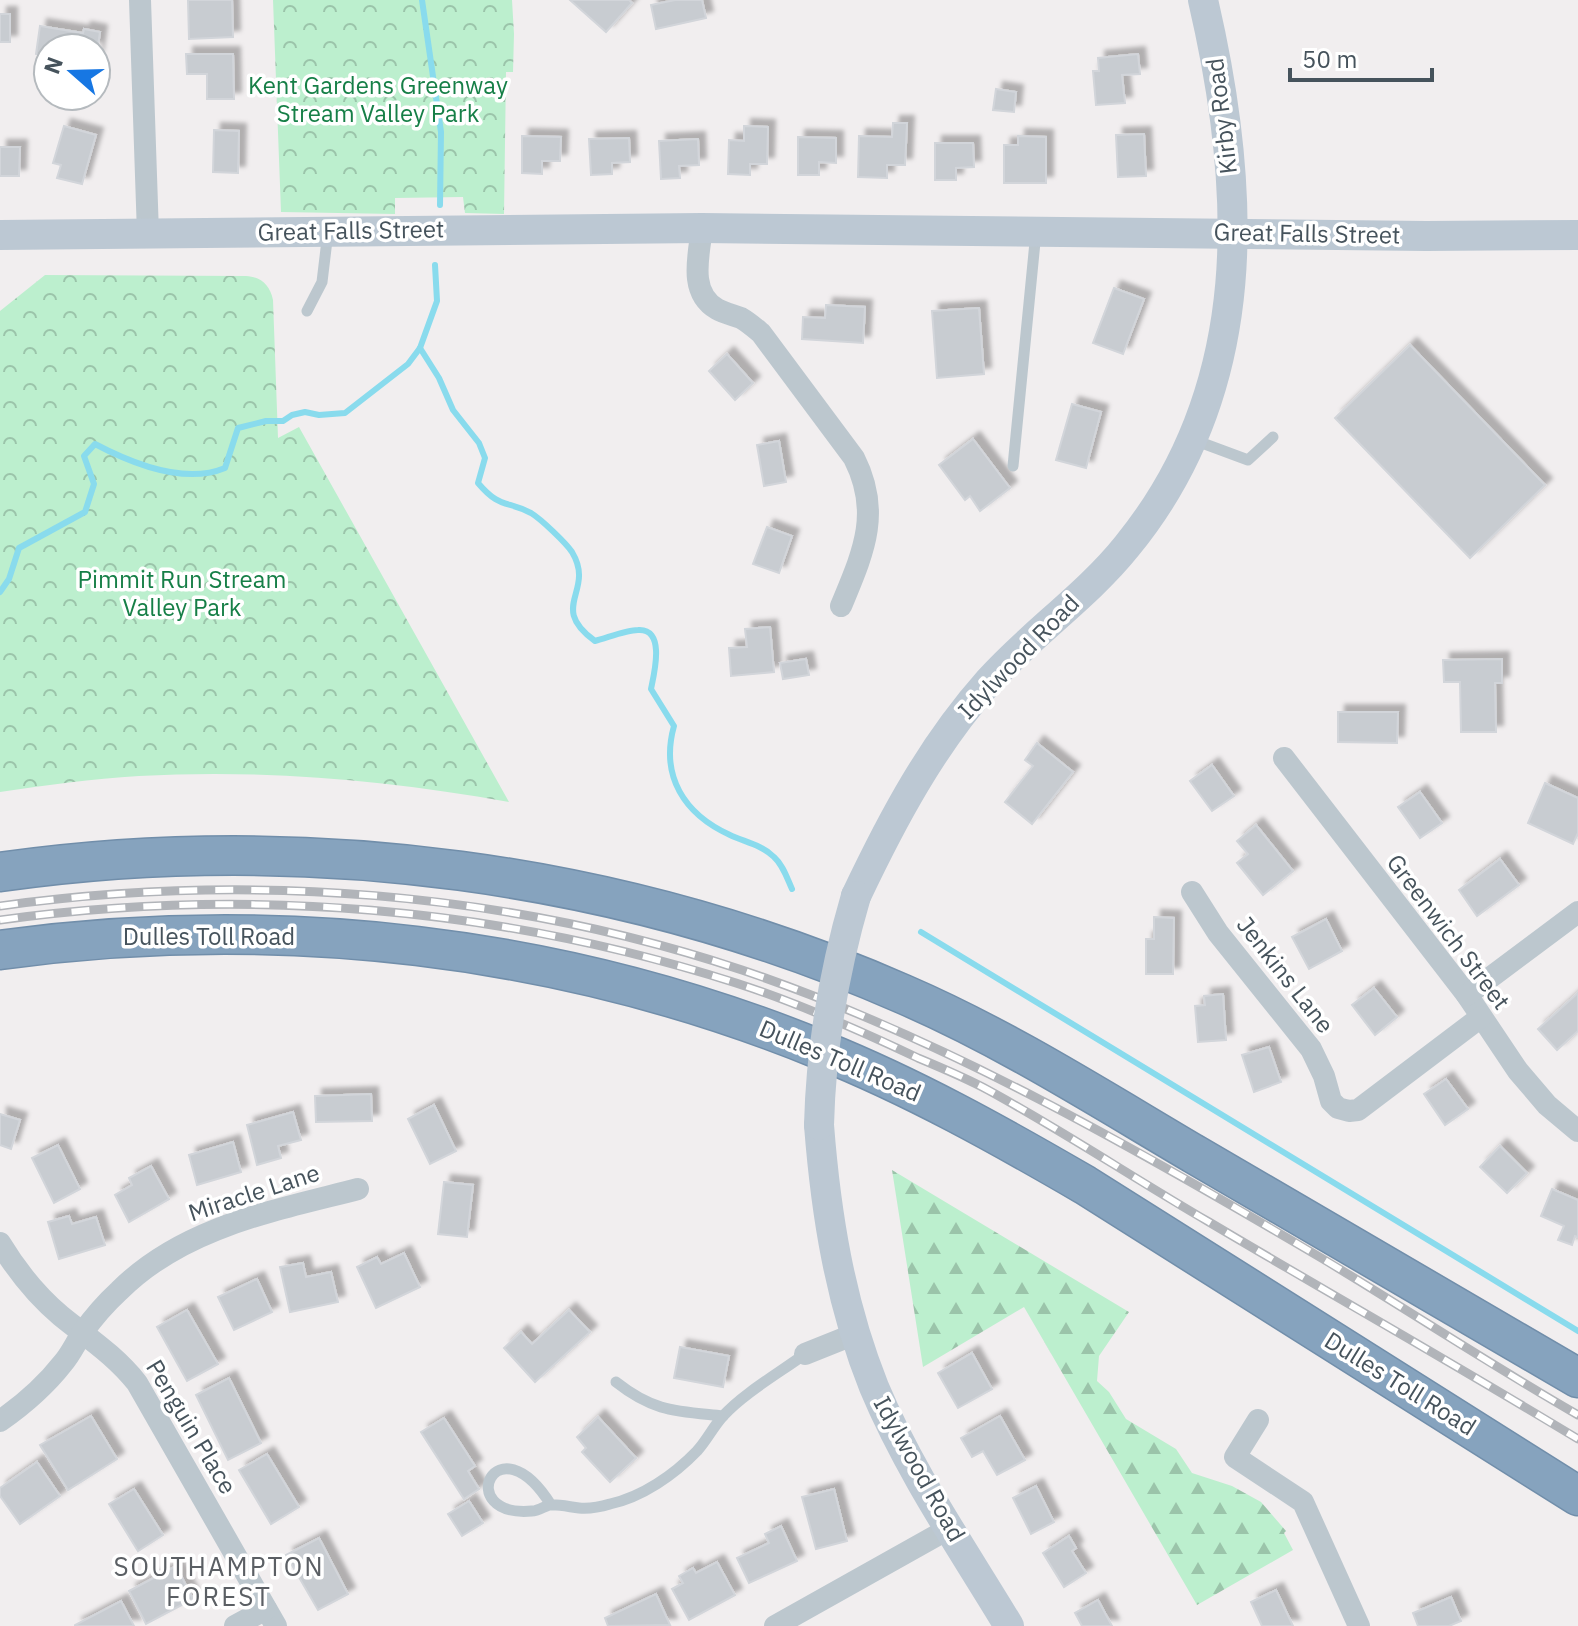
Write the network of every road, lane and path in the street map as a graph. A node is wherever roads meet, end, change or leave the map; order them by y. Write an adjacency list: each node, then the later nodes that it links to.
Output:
1 (140, 0): 7 (street)
2 (1203, 0): 6 (main road, Kirby Road)
3 (702, 228): 4 (main road, Great Falls Street); 5 (main road, Great Falls Street); 14 (street)
4 (328, 232): 7 (main road, Great Falls Street); 10 (lane)
5 (1036, 232): 6 (main road, Great Falls Street); 13 (lane)
6 (1234, 233): 9 (main road, Great Falls Street); 12 (main road, Idylwood Road)
7 (148, 234): 8 (main road, Great Falls Street)
8 (0, 235)
9 (1578, 235)
10 (307, 311)
11 (1273, 437): 12 (lane)
12 (1193, 440): 26 (main road, Idylwood Road, bridge)
13 (1013, 466)
14 (841, 606)
15 (1284, 758): 20 (street, Greenwich Street)
16 (0, 872): 28 (highway)
17 (1192, 892): 21 (street, Jenkins Lane)
18 (1578, 912): 20 (street)
19 (0, 950): 33 (highway, Dulles Toll Road)
20 (1467, 995): 21 (street, Greenwich Street)
21 (1481, 1017): 22 (street, Greenwich Street)
22 (1578, 1131)
23 (358, 1189): 25 (street, Miracle Lane)
24 (0, 1243): 25 (street, Penguin Place)
25 (83, 1332): 32 (street, Miracle Lane); 36 (street, Penguin Place)
26 (855, 1334): 27 (street); 35 (main road, Idylwood Road)
27 (805, 1354): 30 (lane)
28 (1578, 1378)
29 (616, 1382): 30 (lane)
30 (723, 1416): 34 (lane)
31 (1258, 1420): 40 (street)
32 (0, 1421)
33 (1578, 1496)
34 (551, 1505): 34 (lane)
35 (950, 1528): 38 (street); 39 (main road, Idylwood Road)
36 (271, 1617): 37 (street)
37 (235, 1626)
38 (775, 1626)
39 (1009, 1626)
40 (1359, 1626)

